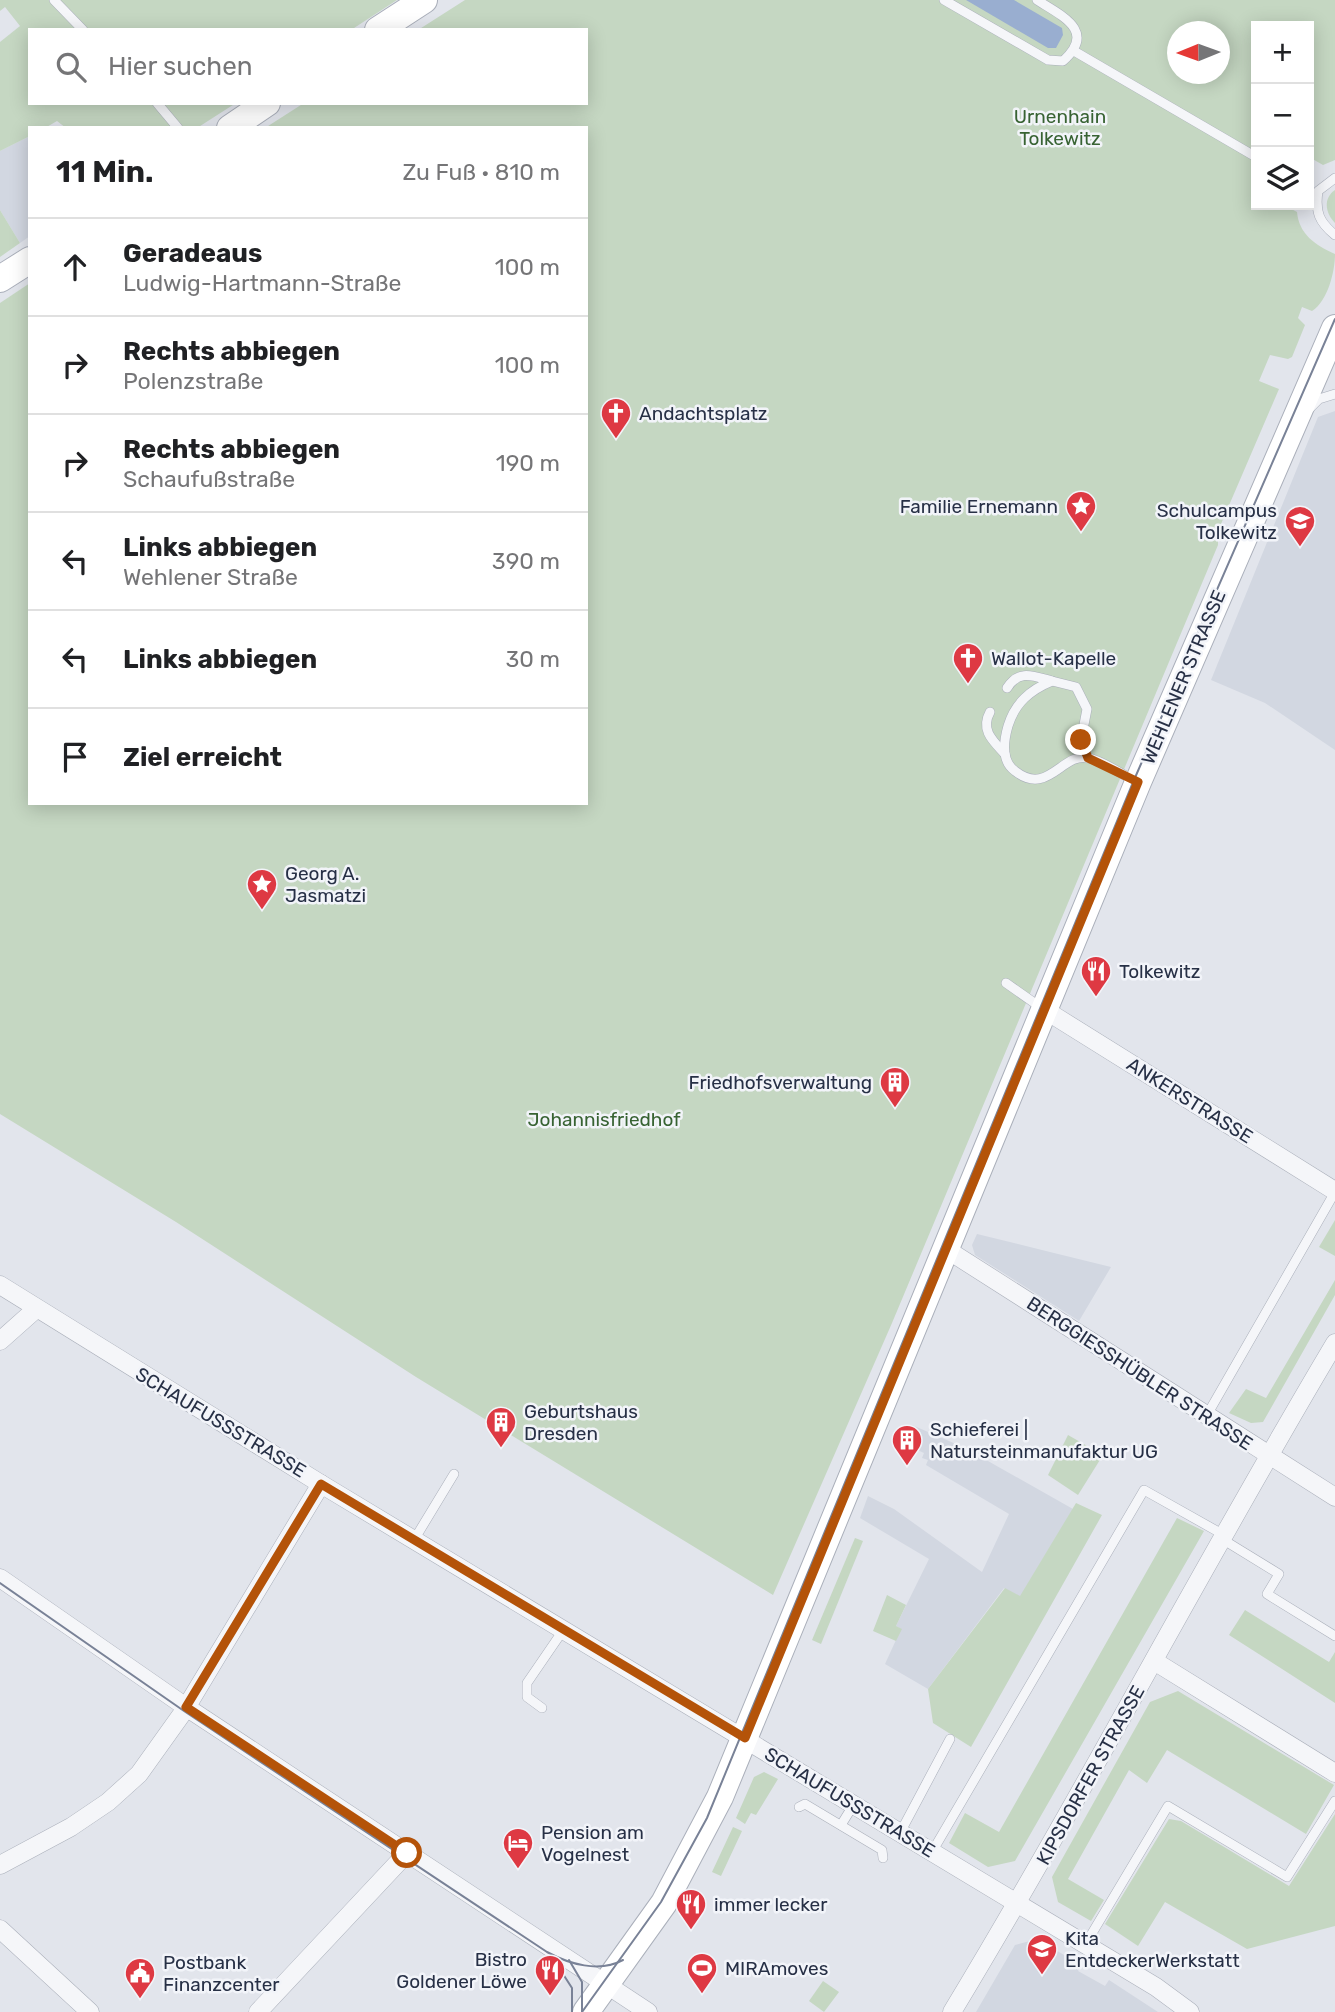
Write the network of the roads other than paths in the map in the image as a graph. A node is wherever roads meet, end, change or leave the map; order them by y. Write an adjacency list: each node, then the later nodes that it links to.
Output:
1 (54, 0): 5 (lane)
2 (424, 0): 6 (main road)
3 (944, 0): 7 (lane)
4 (1037, 0): 7 (lane)
5 (81, 28)
6 (381, 28)
7 (1074, 51): 12 (lane)
8 (159, 105): 10 (lane)
9 (264, 105): 11 (main road)
10 (176, 126)
11 (233, 126)
12 (1251, 154)
13 (1335, 178): 14 (lane)
14 (1314, 188)
15 (1314, 199): 16 (lane)
16 (1335, 235)
17 (28, 261): 18 (main road)
18 (0, 279)
19 (1335, 328): 21 (main road, WEHLENER STRASSE)
20 (1335, 394): 21 (lane)
21 (1296, 421): 27 (main road, WEHLENER STRASSE)
22 (1052, 681): 23 (lane); 25 (lane); 26 (lane)
23 (1007, 688)
24 (990, 712): 25 (lane)
25 (1005, 754): 26 (lane)
26 (1088, 758): 27 (lane)
27 (1138, 782): 29 (main road, WEHLENER STRASSE)
28 (1006, 983): 29 (lane)
29 (1045, 1010): 30 (street, ANKERSTRASSE); 31 (main road, WEHLENER STRASSE)
30 (1335, 1192): 36 (lane)
31 (946, 1249): 36 (street, BERGGIESSHÜBLER STRASSE); 49 (main road, WEHLENER STRASSE)
32 (0, 1286): 33 (street, SCHAUFUSSSTRASSE)
33 (36, 1309): 34 (street); 39 (street, SCHAUFUSSSTRASSE)
34 (0, 1341)
35 (1335, 1343): 37 (street, KIPSDORFER STRASSE)
36 (1207, 1415): 37 (street, BERGGIESSHÜBLER STRASSE)
37 (1268, 1455): 40 (street, BERGGIESSHÜBLER STRASSE); 41 (street, KIPSDORFER STRASSE)
38 (454, 1474): 42 (lane)
39 (321, 1484): 42 (street, SCHAUFUSSSTRASSE); 47 (street)
40 (1335, 1497)
41 (1223, 1537): 45 (lane); 46 (street, KIPSDORFER STRASSE); 57 (lane)
42 (414, 1540): 44 (street, SCHAUFUSSSTRASSE)
43 (0, 1578): 47 (street)
44 (564, 1629): 48 (lane); 49 (street, SCHAUFUSSSTRASSE)
45 (1335, 1636)
46 (1154, 1661): 51 (street); 61 (street, KIPSDORFER STRASSE)
47 (186, 1707): 58 (street); 60 (street)
48 (542, 1708)
49 (745, 1738): 53 (street, SCHAUFUSSSTRASSE); 64 (main road, WEHLENER STRASSE)
50 (950, 1739): 56 (lane)
51 (1335, 1773)
52 (1335, 1801): 63 (lane)
53 (854, 1804): 55 (lane); 56 (street, SCHAUFUSSSTRASSE)
54 (799, 1807): 55 (lane)
55 (841, 1825): 59 (lane)
56 (900, 1833): 57 (street, SCHAUFUSSSTRASSE)
57 (932, 1852): 61 (street, SCHAUFUSSSTRASSE)
58 (407, 1853): 64 (street); 66 (street)
59 (883, 1858)
60 (0, 1866)
61 (1018, 1904): 63 (street, SCHAUFUSSSTRASSE); 69 (street, KIPSDORFER STRASSE)
62 (0, 1929): 65 (street)
63 (1085, 1946): 70 (street, SCHAUFUSSSTRASSE)
64 (608, 1985): 67 (main road, WEHLENER STRASSE); 68 (street)
65 (90, 2012)
66 (258, 2012)
67 (586, 2012)
68 (648, 2012)
69 (952, 2012)
70 (1190, 2012)

